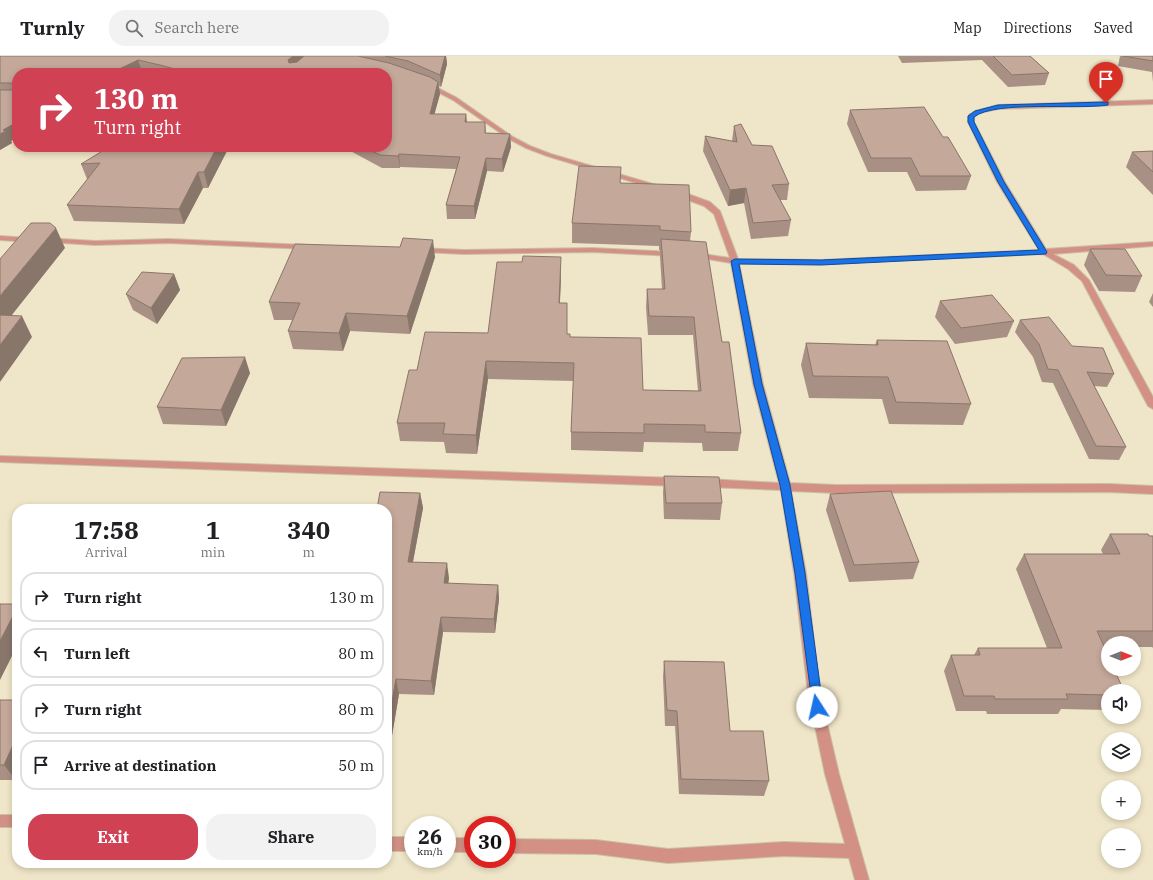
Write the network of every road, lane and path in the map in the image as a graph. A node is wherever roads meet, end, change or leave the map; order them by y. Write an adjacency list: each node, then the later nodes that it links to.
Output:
1 (420, 82): 8 (street)
2 (1153, 102): 7 (street)
3 (0, 238): 5 (street)
4 (1153, 244): 7 (street)
5 (316, 247)
6 (417, 250): 8 (street)
7 (1044, 252): 8 (street); 9 (street)
8 (735, 261): 11 (street)
9 (1153, 406)
10 (0, 459): 11 (street)
11 (785, 485): 12 (street); 18 (street)
12 (1153, 490)
13 (0, 821): 14 (street)
14 (12, 821)
15 (392, 844): 16 (street)
16 (404, 844)
17 (516, 846): 18 (street)
18 (853, 851): 19 (street)
19 (862, 880)

